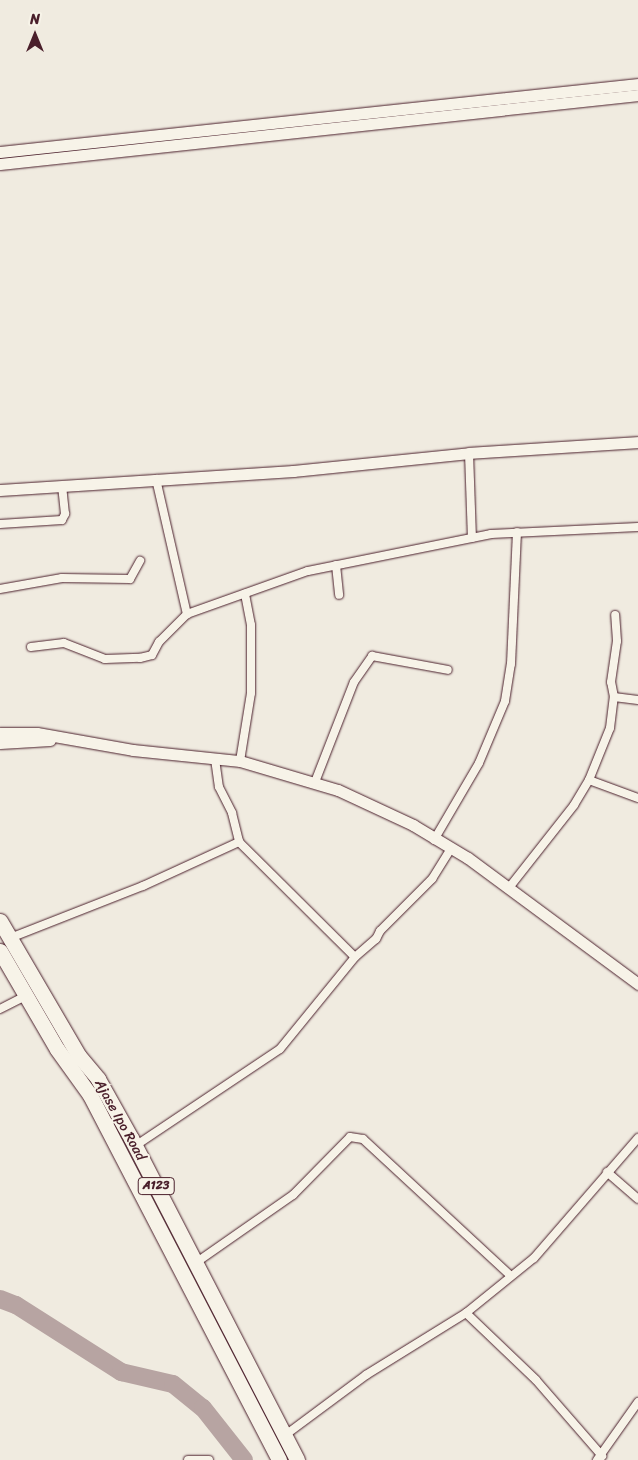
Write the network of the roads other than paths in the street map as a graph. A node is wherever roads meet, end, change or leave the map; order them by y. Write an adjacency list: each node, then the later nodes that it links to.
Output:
1 (638, 84): 3 (street)
2 (638, 95): 4 (street)
3 (0, 152)
4 (0, 164)
5 (638, 442): 6 (street)
6 (469, 453): 7 (street); 13 (street)
7 (156, 479): 8 (street); 19 (street)
8 (62, 486): 9 (street); 10 (street)
9 (0, 490)
10 (0, 524)
11 (638, 527): 12 (street)
12 (517, 532): 13 (street); 33 (street)
13 (472, 538): 15 (street)
14 (140, 561): 16 (street)
15 (336, 565): 17 (street); 18 (street)
16 (0, 590)
17 (245, 594): 19 (street); 29 (street)
18 (339, 595)
19 (187, 614): 21 (street)
20 (615, 616): 23 (street)
21 (31, 647)
22 (448, 670): 31 (street)
23 (614, 697): 24 (street); 30 (street)
24 (638, 700)
25 (0, 733): 26 (street)
26 (92, 740): 27 (street); 28 (street)
27 (0, 743)
28 (215, 759): 29 (street); 34 (street)
29 (240, 761): 31 (street)
30 (589, 780): 32 (street); 36 (street)
31 (315, 782): 33 (street)
32 (638, 798)
33 (434, 840): 35 (street)
34 (239, 842): 38 (street); 40 (street)
35 (451, 849): 36 (street); 40 (street)
36 (508, 890): 41 (street)
37 (0, 921): 38 (highway, Ajase Ipo Road / A123)
38 (10, 938): 45 (highway, Ajase Ipo Road / A123)
39 (0, 951): 42 (highway, Ajase Ipo Road / A123)
40 (355, 957): 45 (street)
41 (638, 984)
42 (28, 995): 43 (street); 49 (highway, Ajase Ipo Road / A123)
43 (0, 1009)
44 (638, 1138): 46 (street)
45 (136, 1146): 48 (highway, Ajase Ipo Road / A123)
46 (607, 1172): 47 (street); 51 (street)
47 (638, 1199)
48 (174, 1222): 49 (highway); 50 (highway, Ajase Ipo Road / A123)
49 (158, 1229): 60 (highway, Ajase Ipo Road / A123)
50 (194, 1265): 51 (street); 56 (highway, Ajase Ipo Road / A123)
51 (510, 1275): 52 (street)
52 (466, 1313): 56 (street); 57 (street)
53 (638, 1402): 54 (street)
54 (631, 1412): 55 (street); 57 (street)
55 (638, 1417)
56 (284, 1436): 61 (highway, Ajase Ipo Road / A123)
57 (600, 1458)
58 (188, 1460): 59 (street)
59 (210, 1460)
60 (279, 1460)
61 (297, 1460)

